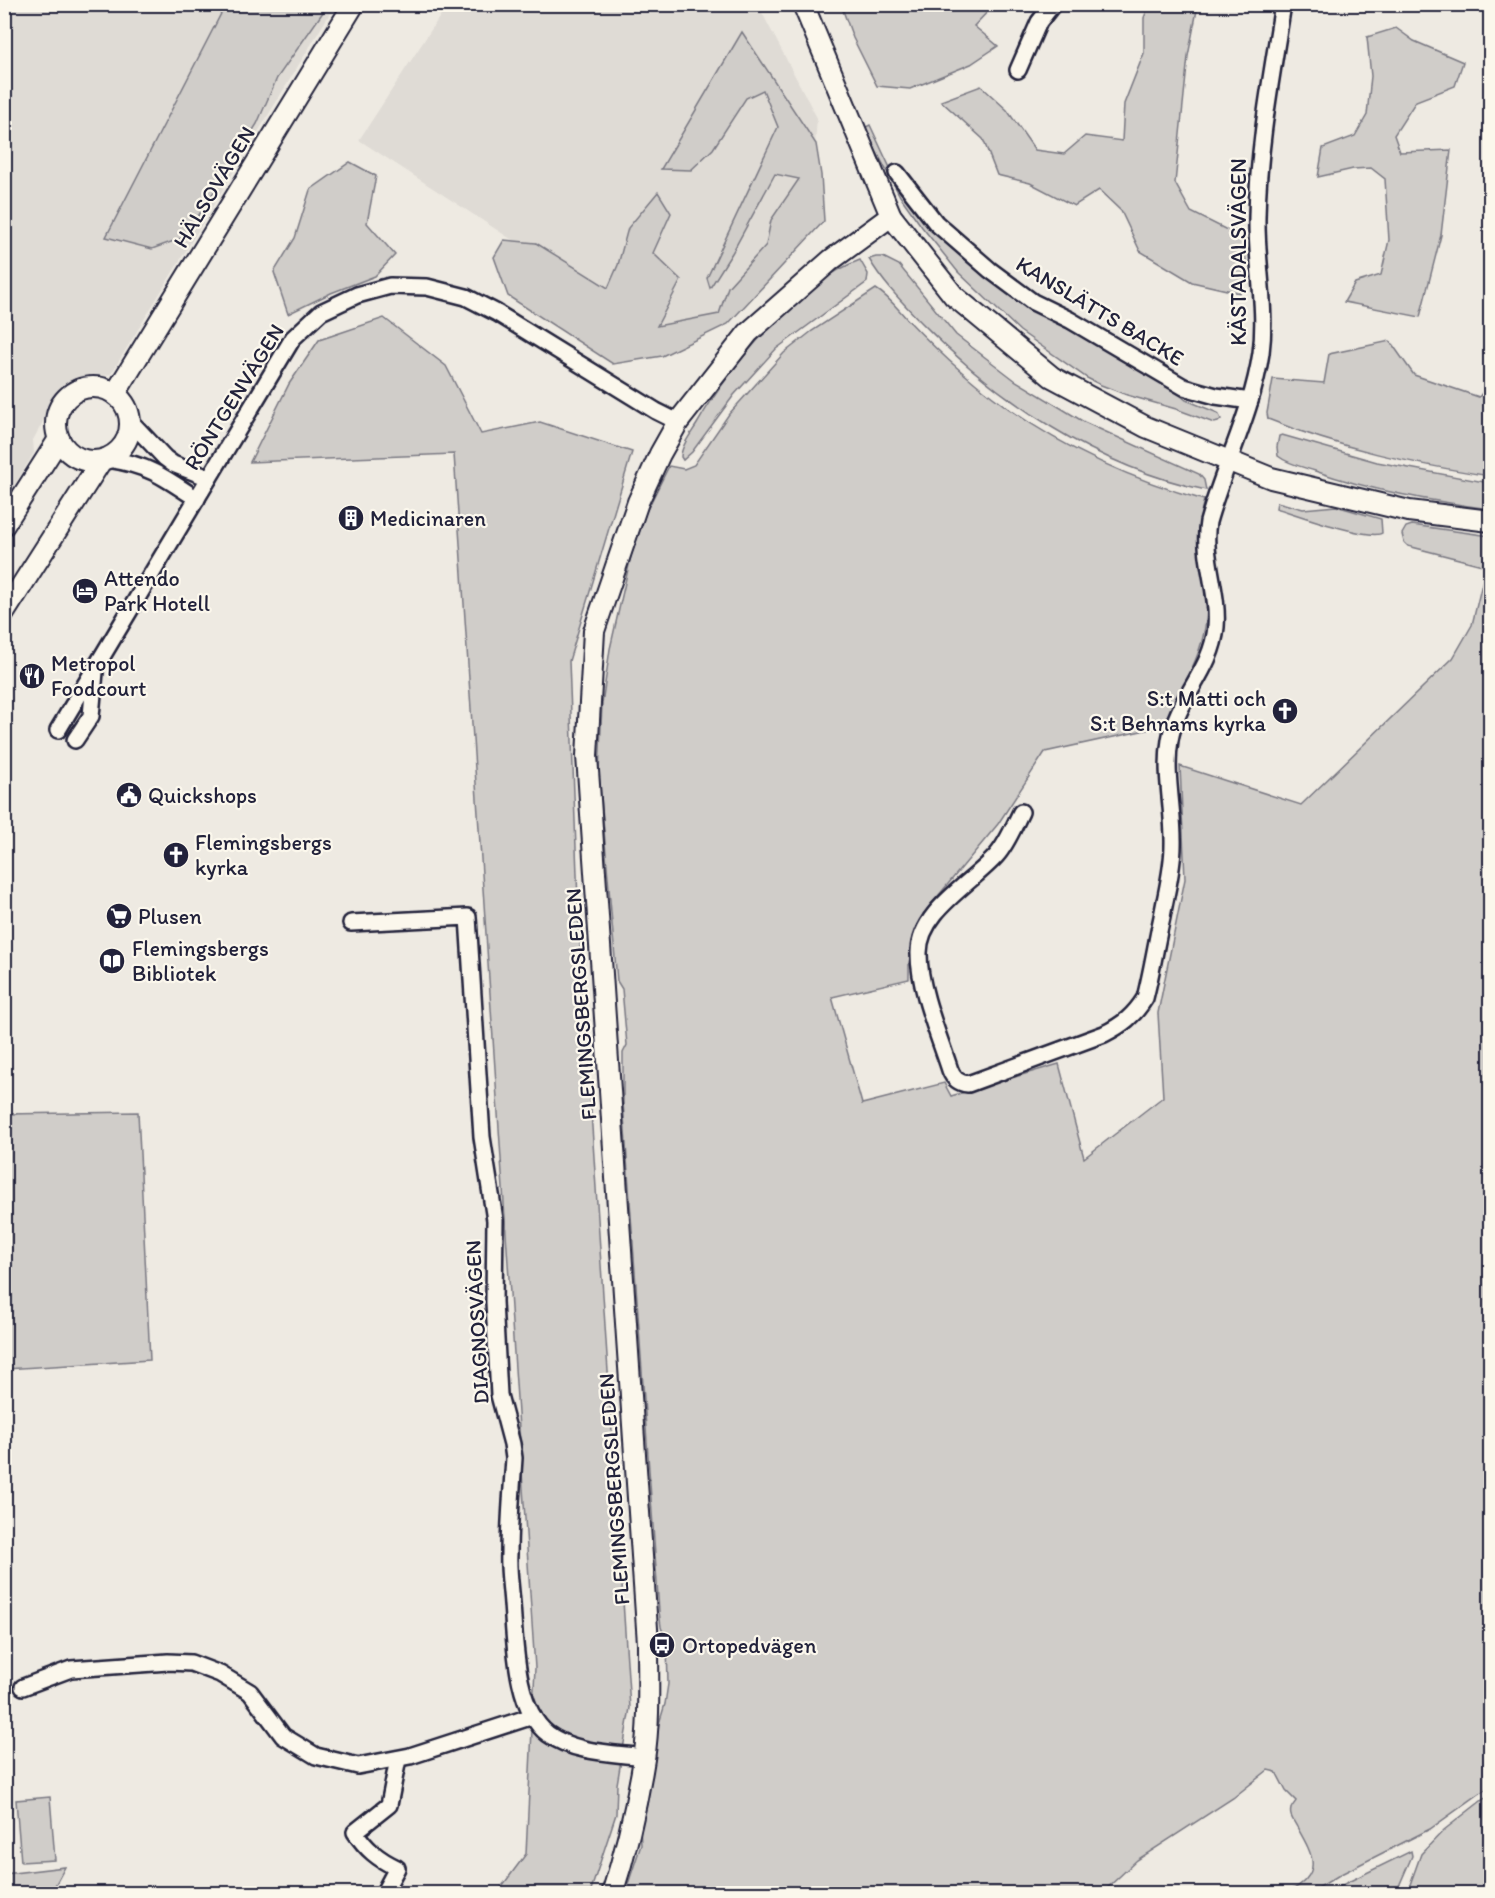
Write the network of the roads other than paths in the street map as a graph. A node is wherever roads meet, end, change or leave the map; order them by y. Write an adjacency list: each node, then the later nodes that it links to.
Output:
1 (354, 4): 8 (street, HÄLSOVÄGEN)
2 (803, 4): 7 (street)
3 (1053, 4): 5 (street)
4 (1283, 4): 9 (street, KÄSTADALSVÄGEN)
5 (1018, 70)
6 (897, 173): 9 (street, KANSLÄTTS BACKE)
7 (891, 216): 11 (street, FLEMINGSBERGSLEDEN); 14 (street)
8 (115, 394): 10 (street); 12 (street)
9 (1250, 401): 14 (street, KÄSTADALSVÄGEN)
10 (130, 421): 13 (street); 15 (street)
11 (678, 422): 15 (street, RÖNTGENVÄGEN); 27 (street, FLEMINGSBERGSLEDEN)
12 (59, 439): 13 (street); 18 (street)
13 (104, 460): 16 (street); 19 (street)
14 (1229, 462): 17 (street); 23 (street, KÄSTADALSVÄGEN)
15 (209, 478): 16 (street, RÖNTGENVÄGEN)
16 (197, 499): 20 (street, RÖNTGENVÄGEN)
17 (1491, 521)
18 (4, 525)
19 (4, 613)
20 (96, 666): 21 (street, RÖNTGENVÄGEN); 22 (street, RÖNTGENVÄGEN)
21 (58, 730)
22 (75, 740)
23 (1021, 812)
24 (351, 923): 26 (street, DIAGNOSVÄGEN)
25 (23, 1687): 28 (street)
26 (533, 1716): 27 (street, DIAGNOSVÄGEN); 28 (street)
27 (644, 1757): 30 (street, FLEMINGSBERGSLEDEN)
28 (398, 1759): 29 (street)
29 (382, 1893)
30 (612, 1893)

